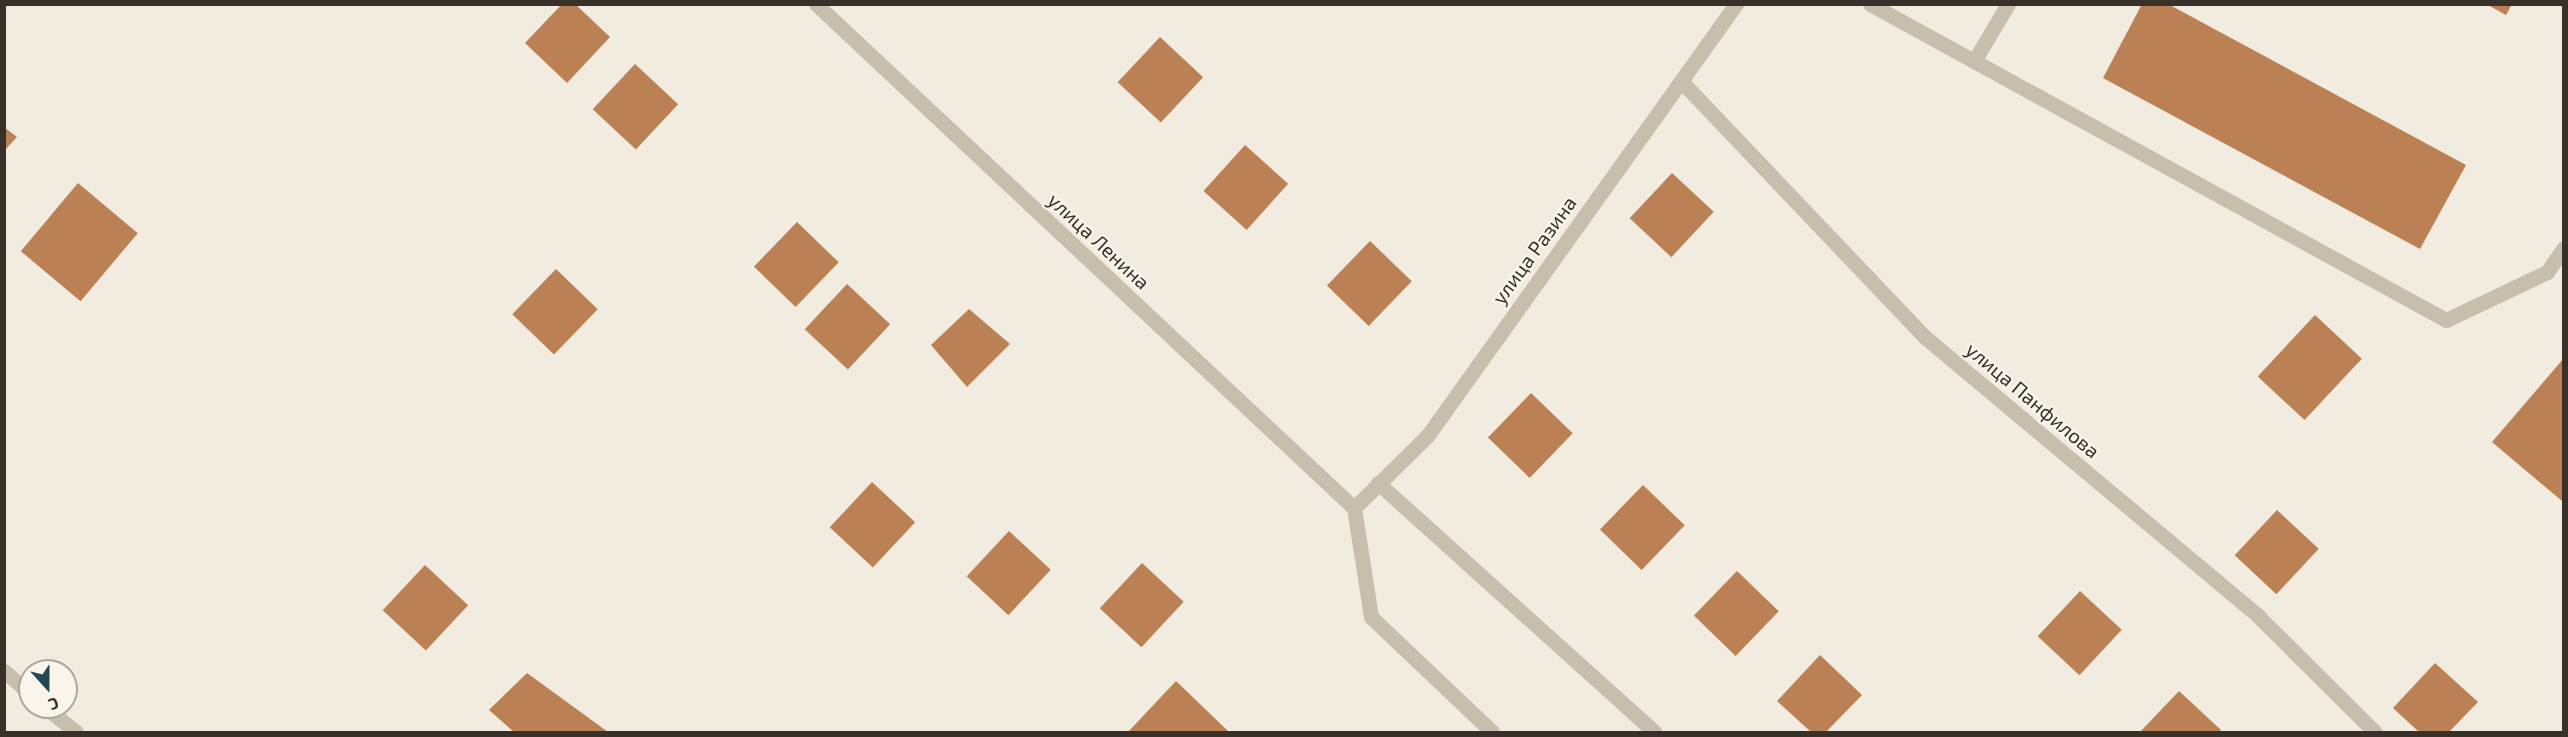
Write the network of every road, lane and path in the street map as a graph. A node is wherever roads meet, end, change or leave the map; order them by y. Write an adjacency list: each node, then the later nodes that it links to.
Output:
1 (816, 4): 9 (street, улица Ленина)
2 (1736, 4): 6 (street, улица Разина)
3 (1870, 4): 5 (street)
4 (2008, 4): 5 (street)
5 (1974, 61): 7 (street)
6 (1681, 81): 8 (street, улица Разина); 16 (street, улица Панфилова)
7 (2564, 248)
8 (1378, 483): 9 (street, улица Разина); 15 (street)
9 (1354, 508): 14 (street)
10 (4, 671): 11 (street)
11 (18, 683)
12 (60, 719): 13 (street)
13 (76, 732)
14 (1492, 732)
15 (1654, 732)
16 (2375, 732)

